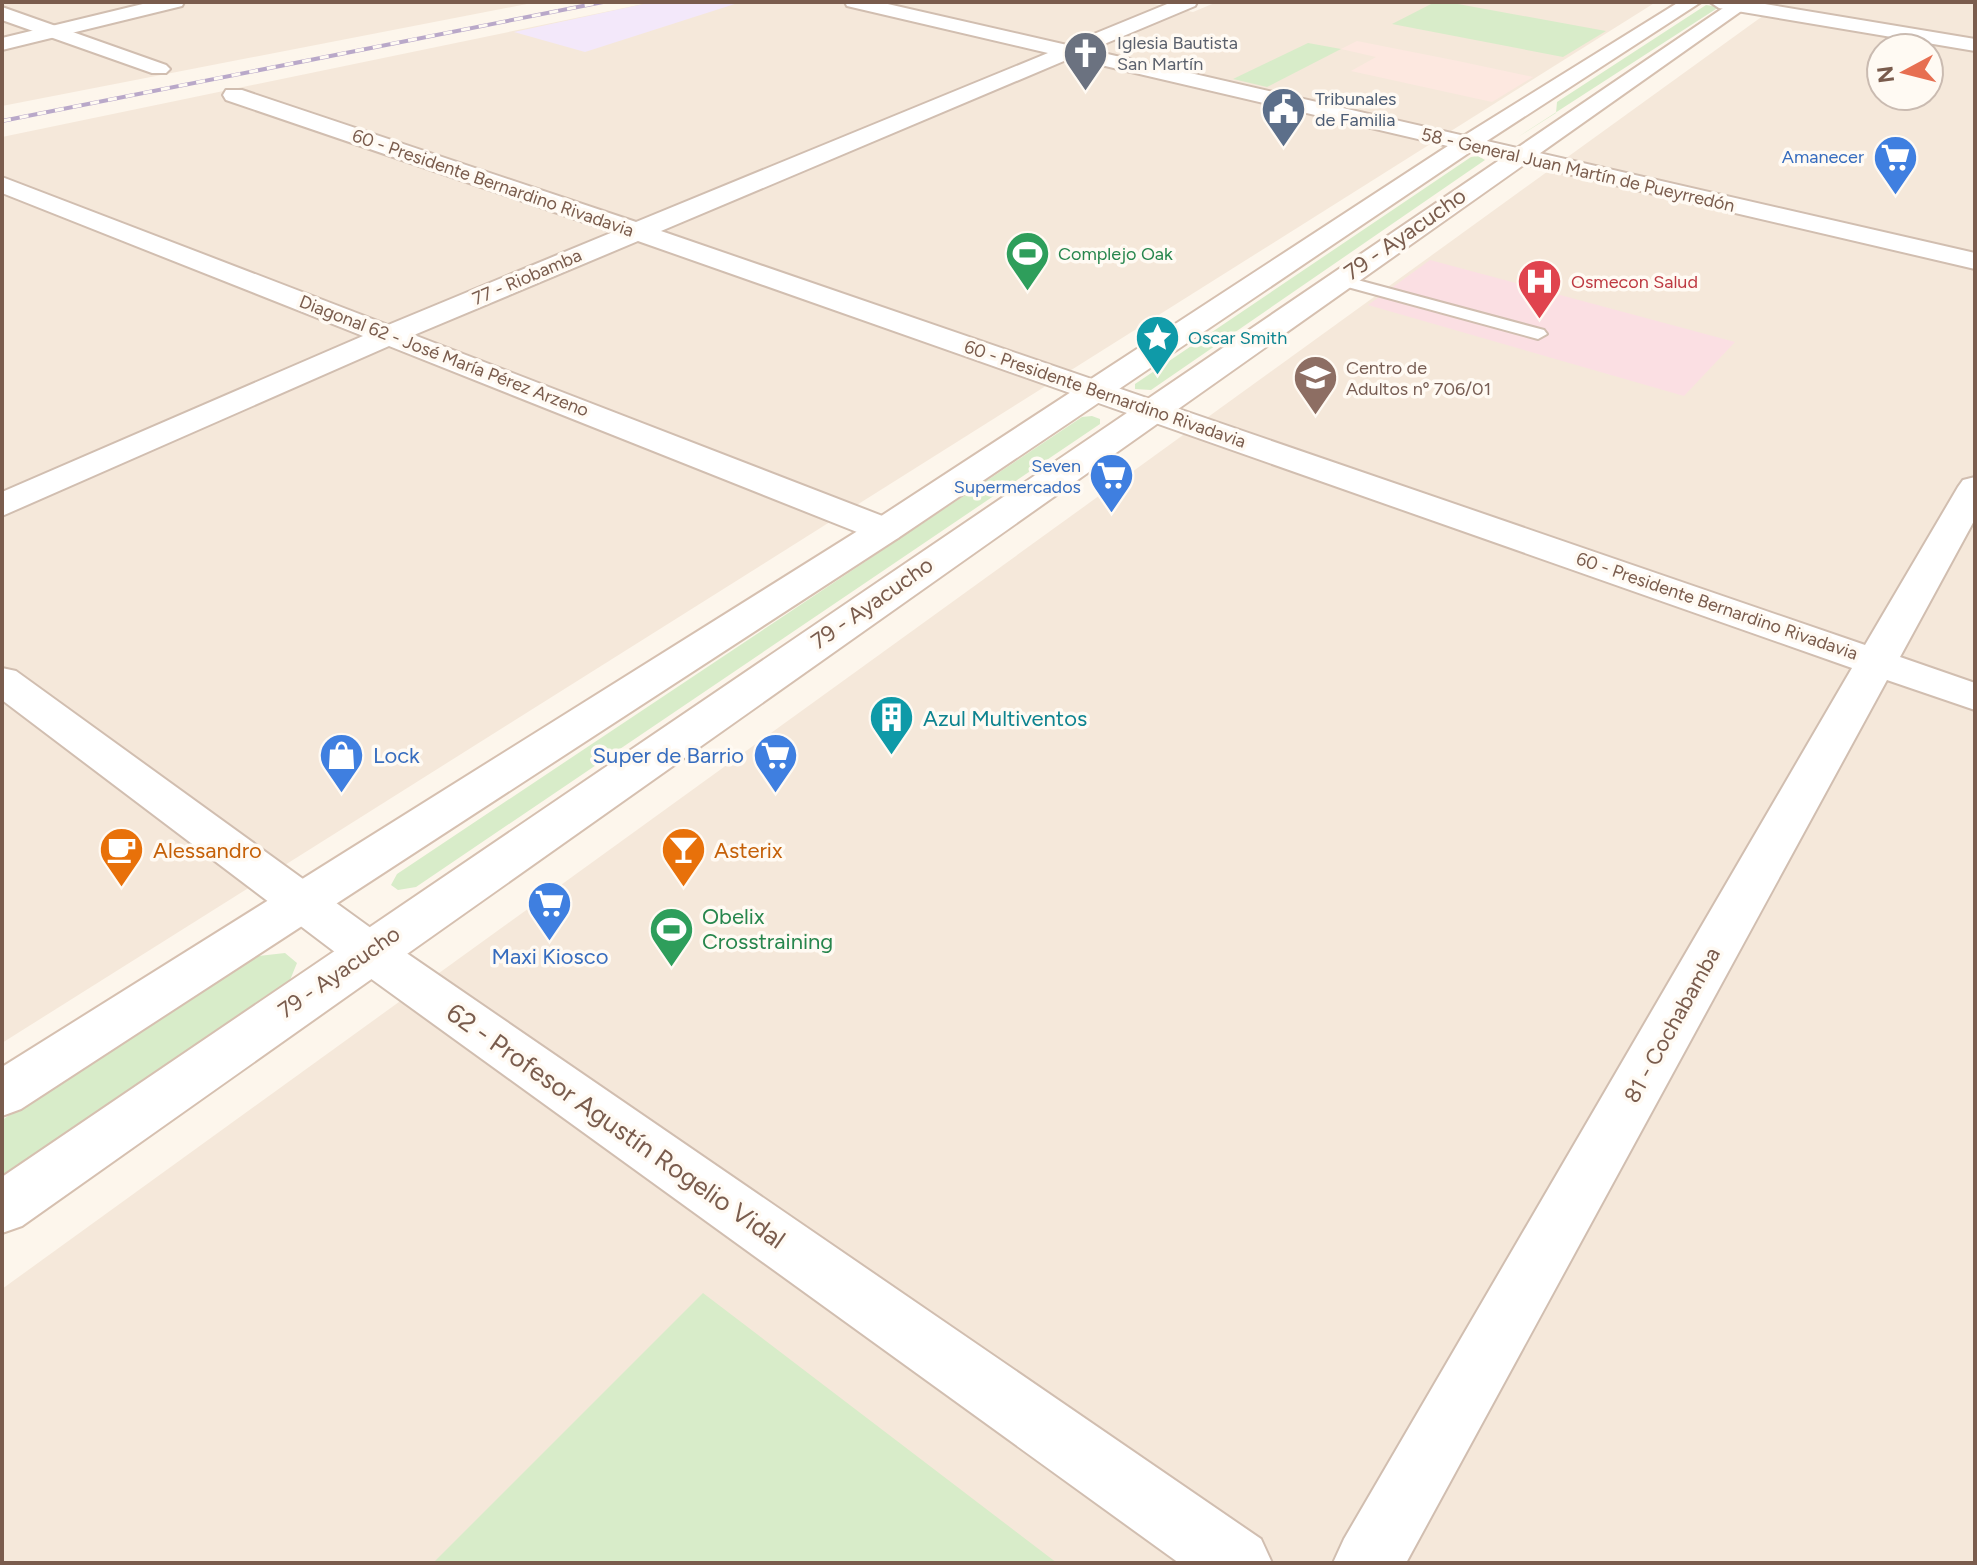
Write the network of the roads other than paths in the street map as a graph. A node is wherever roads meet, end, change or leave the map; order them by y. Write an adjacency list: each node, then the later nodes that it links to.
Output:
1 (175, 2): 7 (street)
2 (854, 2): 10 (street, 58 - General Juan Martín de Pueyrredón)
3 (1188, 2): 10 (street, 77 - Riobamba)
4 (1692, 2): 13 (street, 79 - Ayacucho)
5 (1734, 3): 9 (street); 14 (street, 79 - Ayacucho)
6 (2, 13): 7 (street)
7 (54, 31): 8 (street); 11 (street)
8 (2, 44)
9 (1975, 45)
10 (1067, 52): 13 (street, 58 - General Juan Martín de Pueyrredón); 16 (street, 77 - Riobamba)
11 (159, 69)
12 (234, 95): 16 (street, 60 - Presidente Bernardino Rivadavia)
13 (1465, 145): 14 (street, 58 - General Juan Martín de Pueyrredón); 21 (street, 79 - Ayacucho)
14 (1516, 157): 17 (street, 58 - General Juan Martín de Pueyrredón); 18 (street, 79 - Ayacucho)
15 (2, 184): 20 (street, Diagonal 62 - José María Pérez Arzeno)
16 (636, 231): 20 (street, 77 - Riobamba); 21 (street, 60 - Presidente Bernardino Rivadavia)
17 (1975, 261)
18 (1339, 280): 19 (lane); 22 (street, 79 - Ayacucho)
19 (1538, 334)
20 (389, 335): 24 (street, 77 - Riobamba); 25 (street, Diagonal 62 - José María Pérez Arzeno)
21 (1096, 391): 22 (street, 60 - Presidente Bernardino Rivadavia); 25 (street, 79 - Ayacucho)
22 (1152, 410): 26 (street, 60 - Presidente Bernardino Rivadavia); 30 (street, 79 - Ayacucho)
23 (1975, 487): 26 (street, 81 - Cochabamba)
24 (2, 505)
25 (885, 530): 29 (street, 79 - Ayacucho)
26 (1877, 662): 28 (street, 60 - Presidente Bernardino Rivadavia); 34 (street, 81 - Cochabamba)
27 (2, 680): 29 (street, 62 - Profesor Agustín Rogelio Vidal)
28 (1975, 697)
29 (301, 902): 30 (street, 62 - Profesor Agustín Rogelio Vidal); 31 (street, 79 - Ayacucho)
30 (369, 952): 32 (street, 79 - Ayacucho); 33 (street, 62 - Profesor Agustín Rogelio Vidal)
31 (2, 1094)
32 (2, 1208)
33 (1237, 1563)
34 (1368, 1563)

